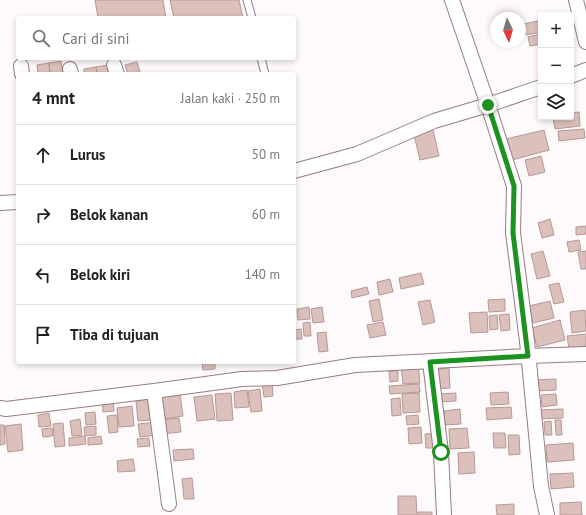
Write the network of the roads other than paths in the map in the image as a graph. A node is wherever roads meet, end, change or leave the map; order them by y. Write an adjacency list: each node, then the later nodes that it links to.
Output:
1 (247, 0): 4 (lane)
2 (452, 0): 11 (street)
3 (576, 0): 5 (street)
4 (251, 16)
5 (586, 42)
6 (262, 60): 8 (lane)
7 (586, 70): 9 (street)
8 (264, 72)
9 (574, 75)
10 (538, 87): 11 (street)
11 (488, 105): 12 (street); 16 (street)
12 (296, 169)
13 (16, 202): 14 (street)
14 (0, 203)
15 (586, 354): 16 (street)
16 (528, 356): 17 (street); 22 (street)
17 (430, 362): 18 (street); 21 (street)
18 (154, 391): 19 (street); 20 (street)
19 (0, 408)
20 (169, 504)
21 (444, 515)
22 (547, 515)

